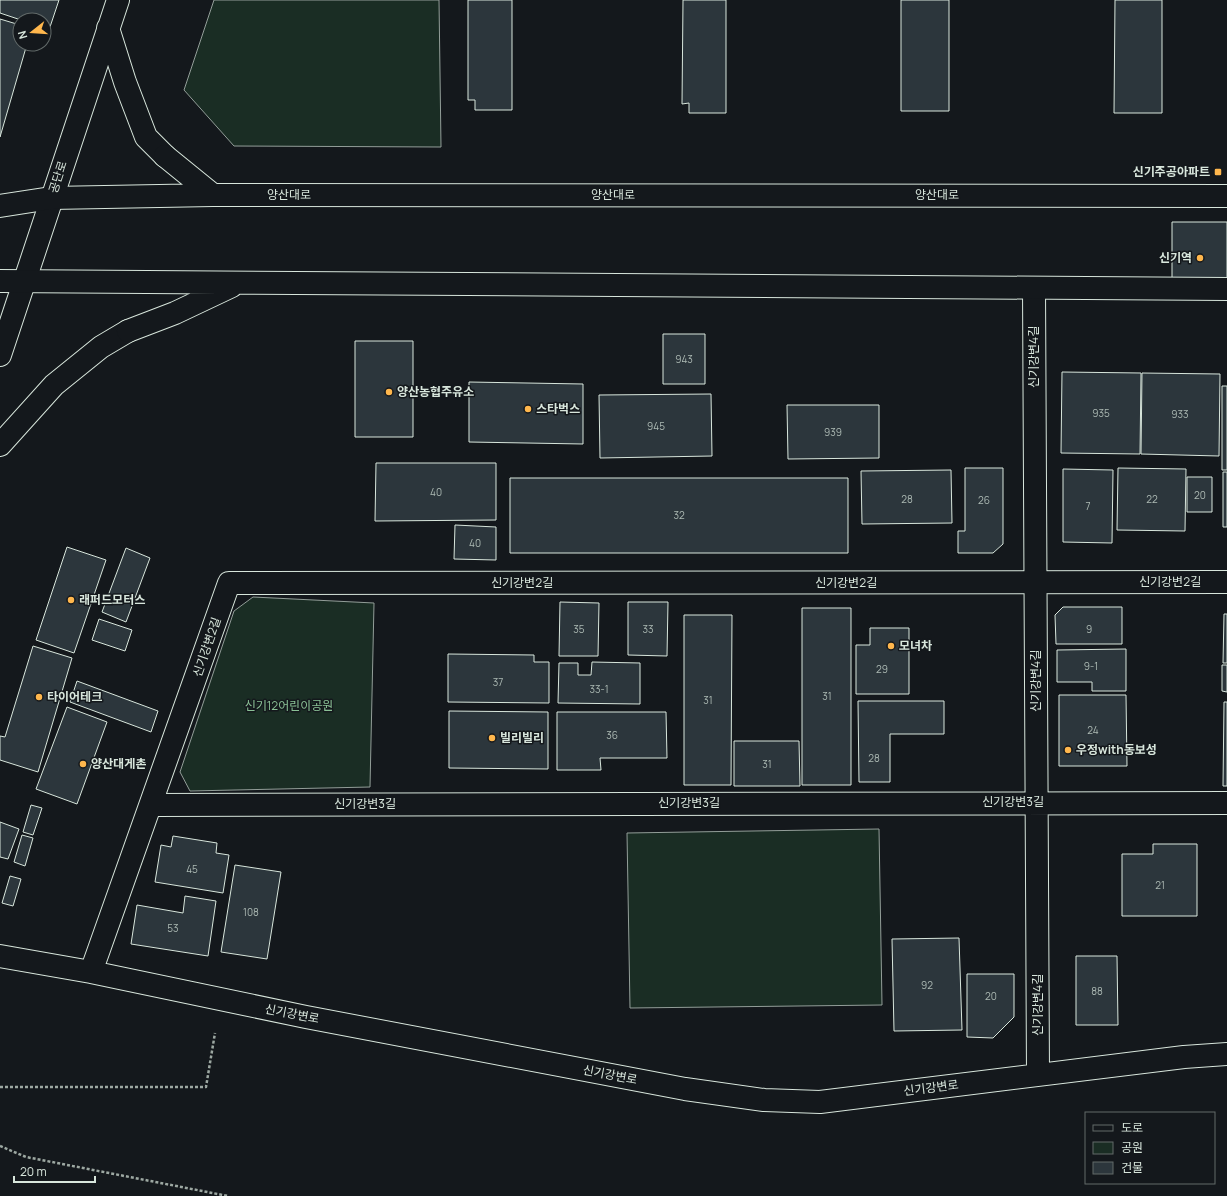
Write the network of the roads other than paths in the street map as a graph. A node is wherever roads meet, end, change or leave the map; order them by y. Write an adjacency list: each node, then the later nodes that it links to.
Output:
1 (118, 0): 2 (street, 공단로)
2 (108, 28): 3 (street); 5 (street, 공단로)
3 (213, 195): 4 (street, 양산대로); 5 (street, 양산대로)
4 (1227, 196)
5 (51, 198): 6 (street, 양산대로); 7 (street, 공단로)
6 (0, 206)
7 (25, 280): 8 (street); 9 (street); 12 (street, 공단로)
8 (0, 281)
9 (236, 284): 10 (street); 13 (street)
10 (1034, 288): 11 (street); 15 (street, 신기강변4길)
11 (1227, 289)
12 (0, 355)
13 (0, 445)
14 (1227, 582): 15 (street, 신기강변2길)
15 (1035, 583): 16 (street, 신기강변4길); 18 (street, 신기강변2길)
16 (1036, 802): 17 (street, 신기강변3길); 18 (street, 신기강변3길); 22 (street, 신기강변4길)
17 (1227, 803)
18 (151, 805): 20 (street, 신기강변2길)
19 (0, 956): 20 (street, 신기강변로)
20 (91, 972): 22 (street, 신기강변로)
21 (1227, 1054): 22 (street, 신기강변로)
22 (1038, 1075)

